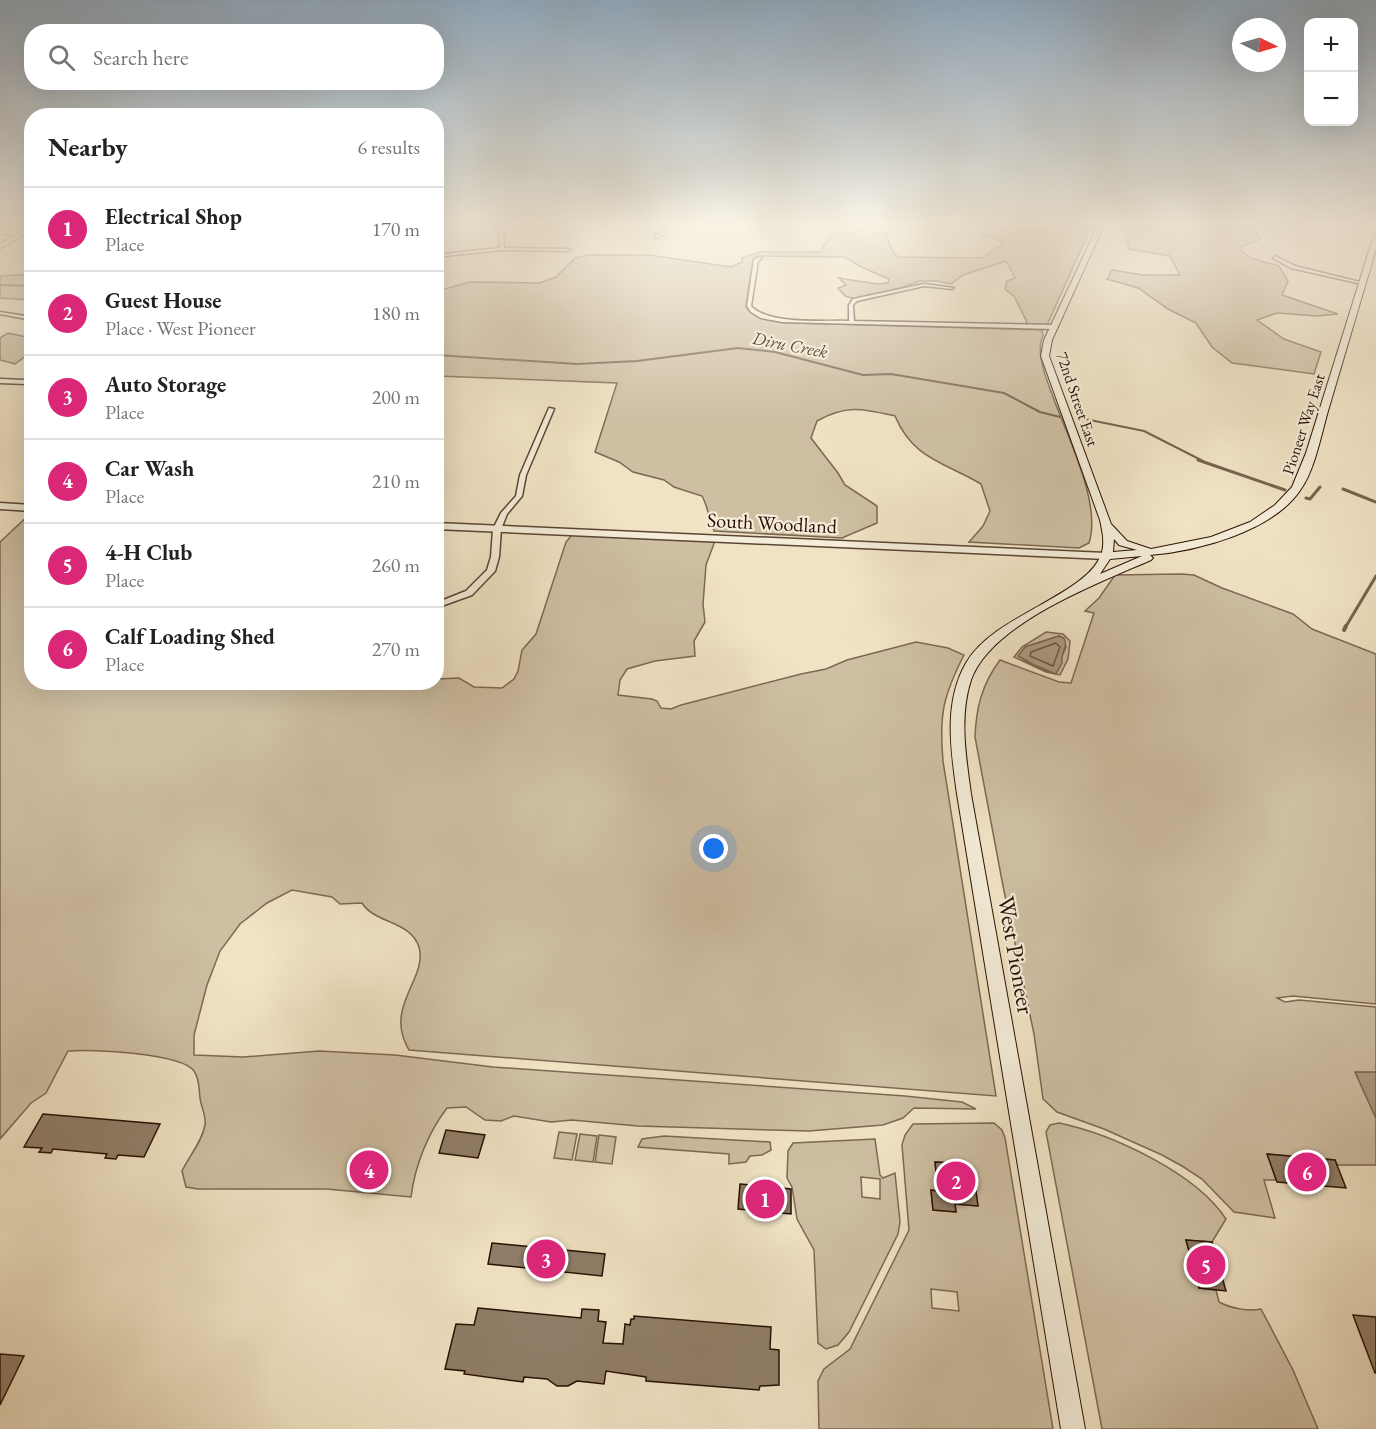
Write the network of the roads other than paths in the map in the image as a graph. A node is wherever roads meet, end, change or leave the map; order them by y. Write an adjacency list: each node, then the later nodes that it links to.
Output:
1 (751, 290): 7 (street)
2 (902, 290): 7 (street)
3 (1071, 290): 8 (main road, 72nd Street East)
4 (1360, 290): 17 (main road, Pioneer Way East)
5 (0, 313): 6 (street)
6 (24, 318)
7 (852, 323): 8 (street)
8 (1053, 327): 14 (main road, 72nd Street East)
9 (24, 380): 10 (street)
10 (0, 381)
11 (551, 409): 16 (street)
12 (0, 506): 13 (street)
13 (24, 508)
14 (1105, 520): 17 (main road); 19 (main road, 72nd Street East)
15 (444, 526): 16 (street, South Woodland)
16 (497, 529): 19 (street, South Woodland); 21 (street)
17 (1184, 547): 18 (main road, Pioneer Way East)
18 (1163, 551): 19 (main road, Pioneer Way East); 20 (main road)
19 (1106, 556): 20 (main road, West Pioneer)
20 (1075, 589): 22 (main road, West Pioneer)
21 (444, 604)
22 (1073, 1429)

